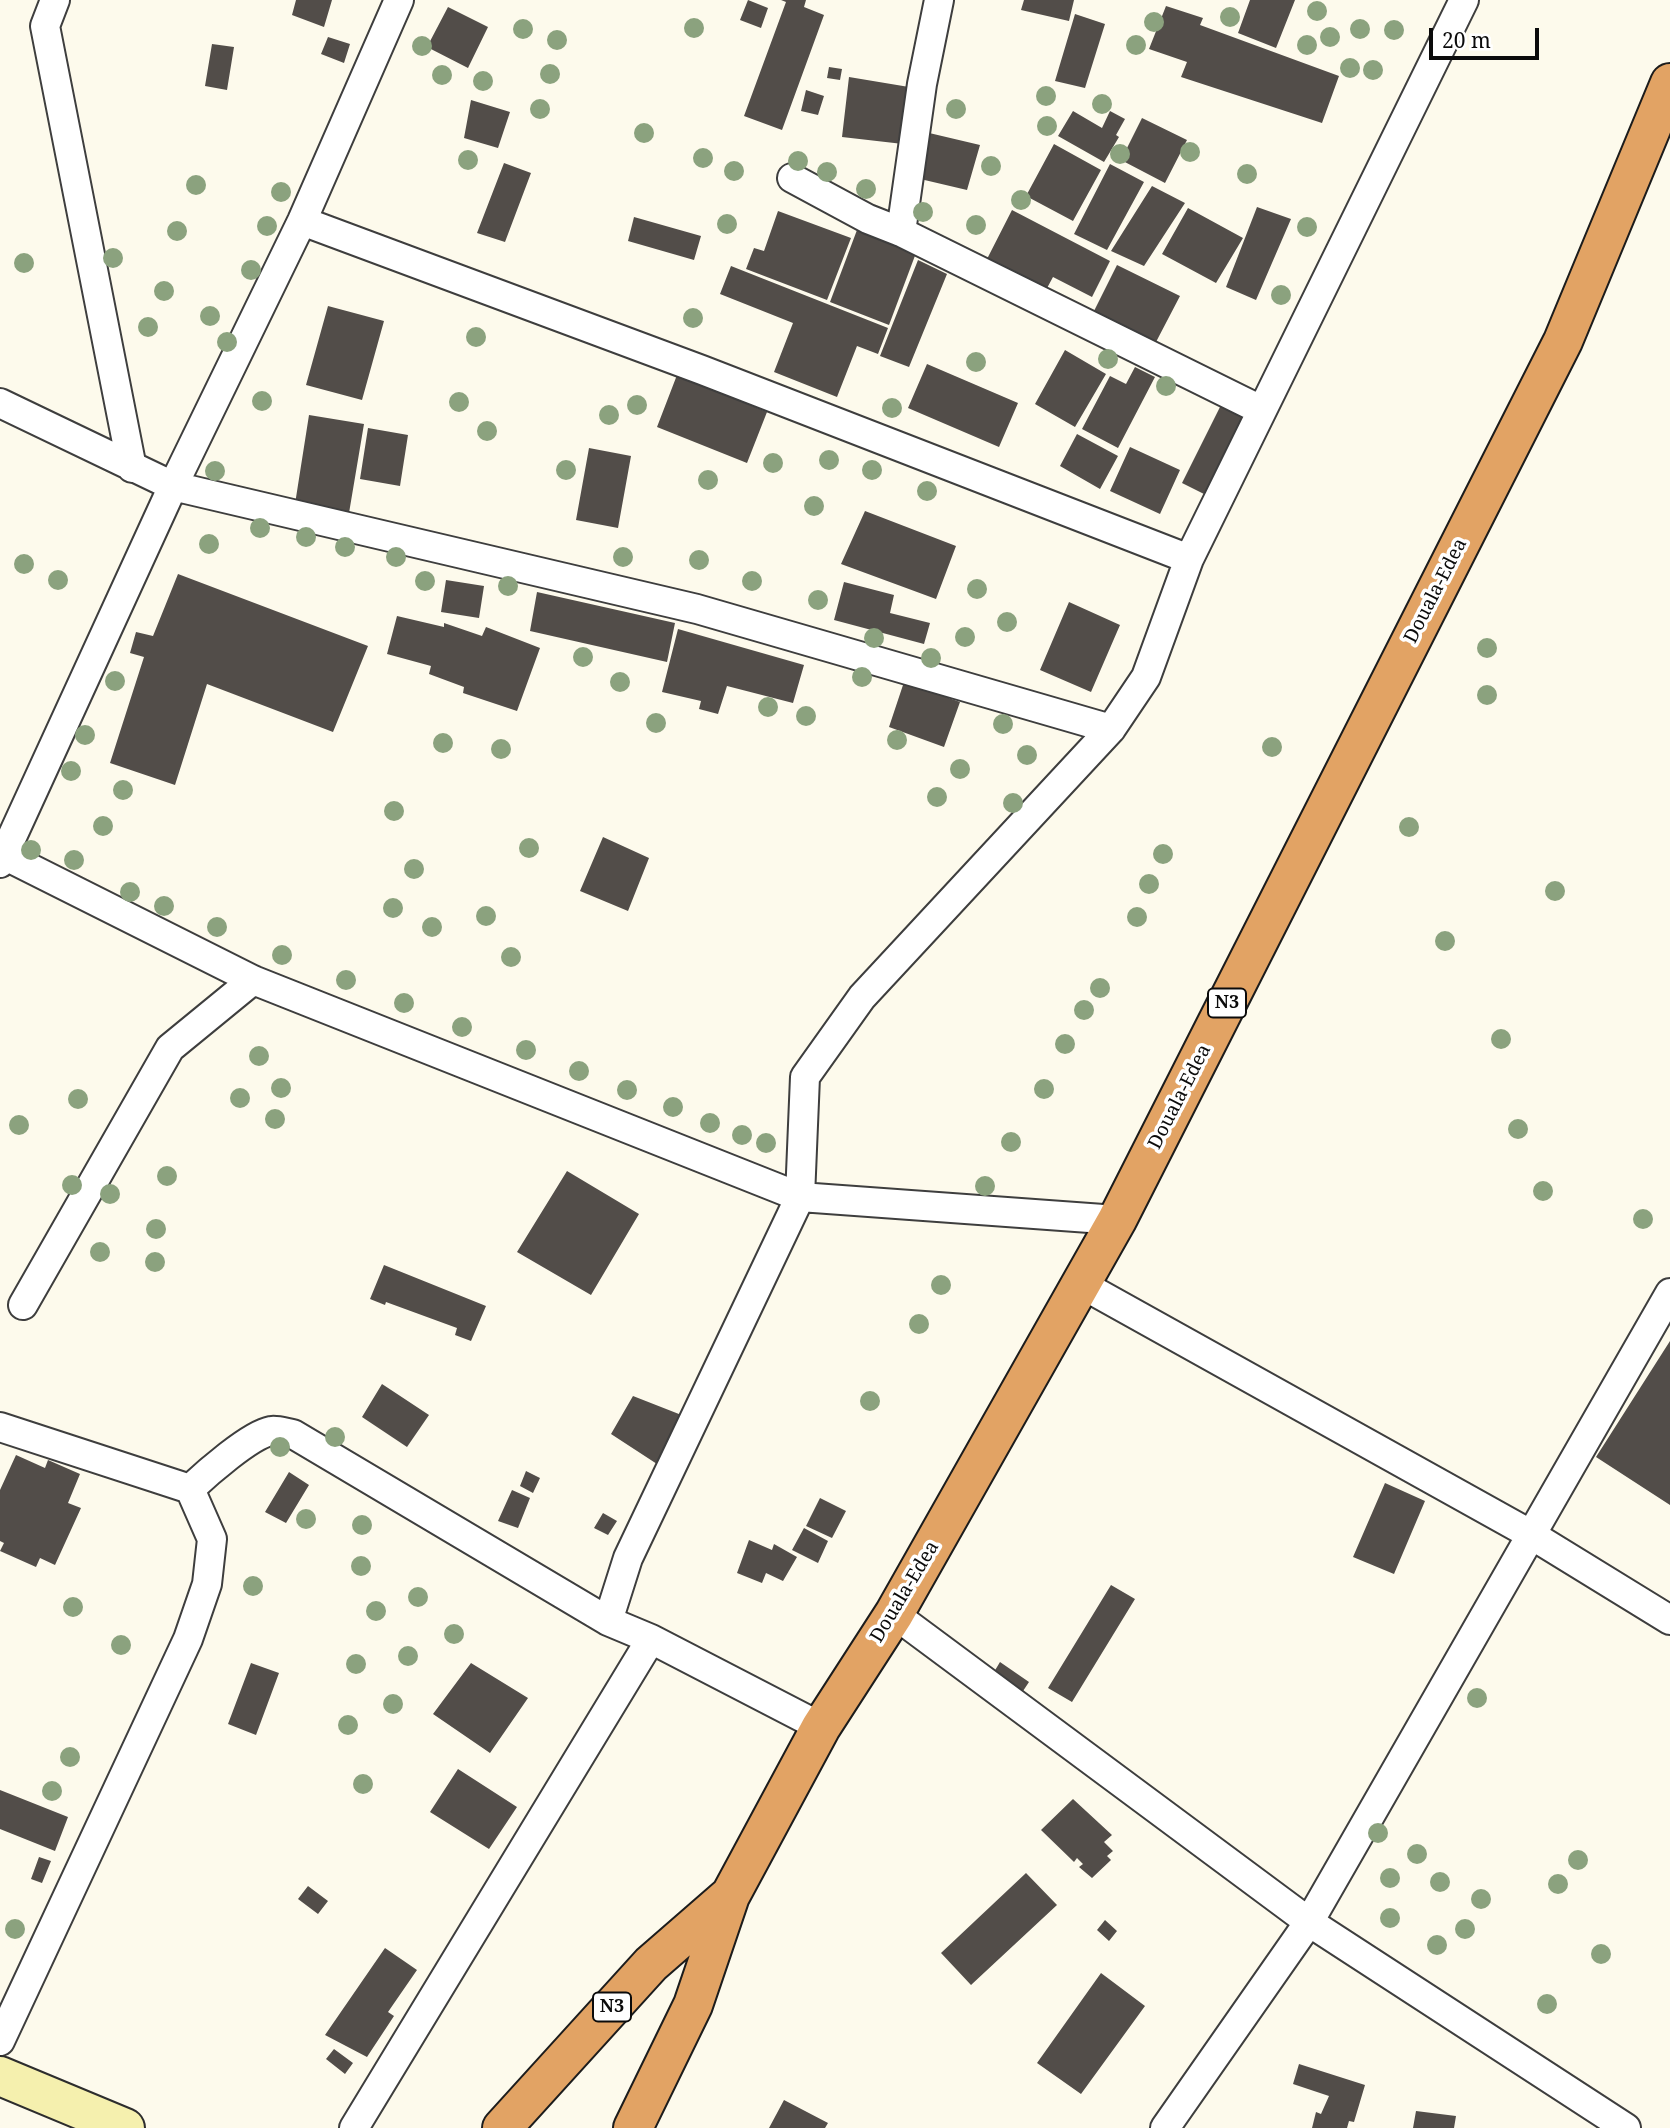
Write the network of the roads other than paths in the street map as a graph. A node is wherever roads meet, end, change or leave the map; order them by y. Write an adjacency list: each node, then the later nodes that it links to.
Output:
1 (55, 0): 11 (street)
2 (399, 0): 7 (street)
3 (939, 0): 8 (street)
4 (1464, 0): 10 (street)
5 (1670, 83): 18 (highway, Douala-Edea / N3)
6 (792, 178): 8 (street)
7 (302, 221): 12 (street); 13 (street)
8 (901, 232): 10 (street)
9 (0, 403): 11 (street)
10 (1261, 410): 13 (street)
11 (132, 468): 12 (street)
12 (173, 486): 14 (street); 15 (street)
13 (1189, 559): 14 (street)
14 (1111, 729): 17 (street)
15 (1, 857): 16 (street)
16 (253, 980): 17 (street); 21 (street)
17 (800, 1197): 18 (street); 27 (street)
18 (1118, 1220): 19 (highway, Douala-Edea / N3)
19 (1081, 1284): 24 (street); 25 (highway, Douala-Edea / N3)
20 (1670, 1293): 24 (street)
21 (23, 1305)
22 (0, 1427): 23 (street)
23 (190, 1489): 27 (street); 32 (street)
24 (1530, 1534): 26 (street); 31 (street)
25 (894, 1614): 29 (highway, Douala-Edea / N3); 31 (street)
26 (1670, 1620)
27 (608, 1621): 28 (street)
28 (651, 1639): 29 (street); 35 (street)
29 (821, 1727): 30 (highway, Douala-Edea / N3)
30 (730, 1896): 36 (highway, Douala-Edea / N3); 37 (highway, Douala-Edea / N3)
31 (1309, 1922): 38 (street); 39 (street)
32 (0, 2041)
33 (0, 2076): 34 (main road)
34 (125, 2128)
35 (354, 2128)
36 (502, 2128)
37 (633, 2128)
38 (1165, 2128)
39 (1626, 2128)

